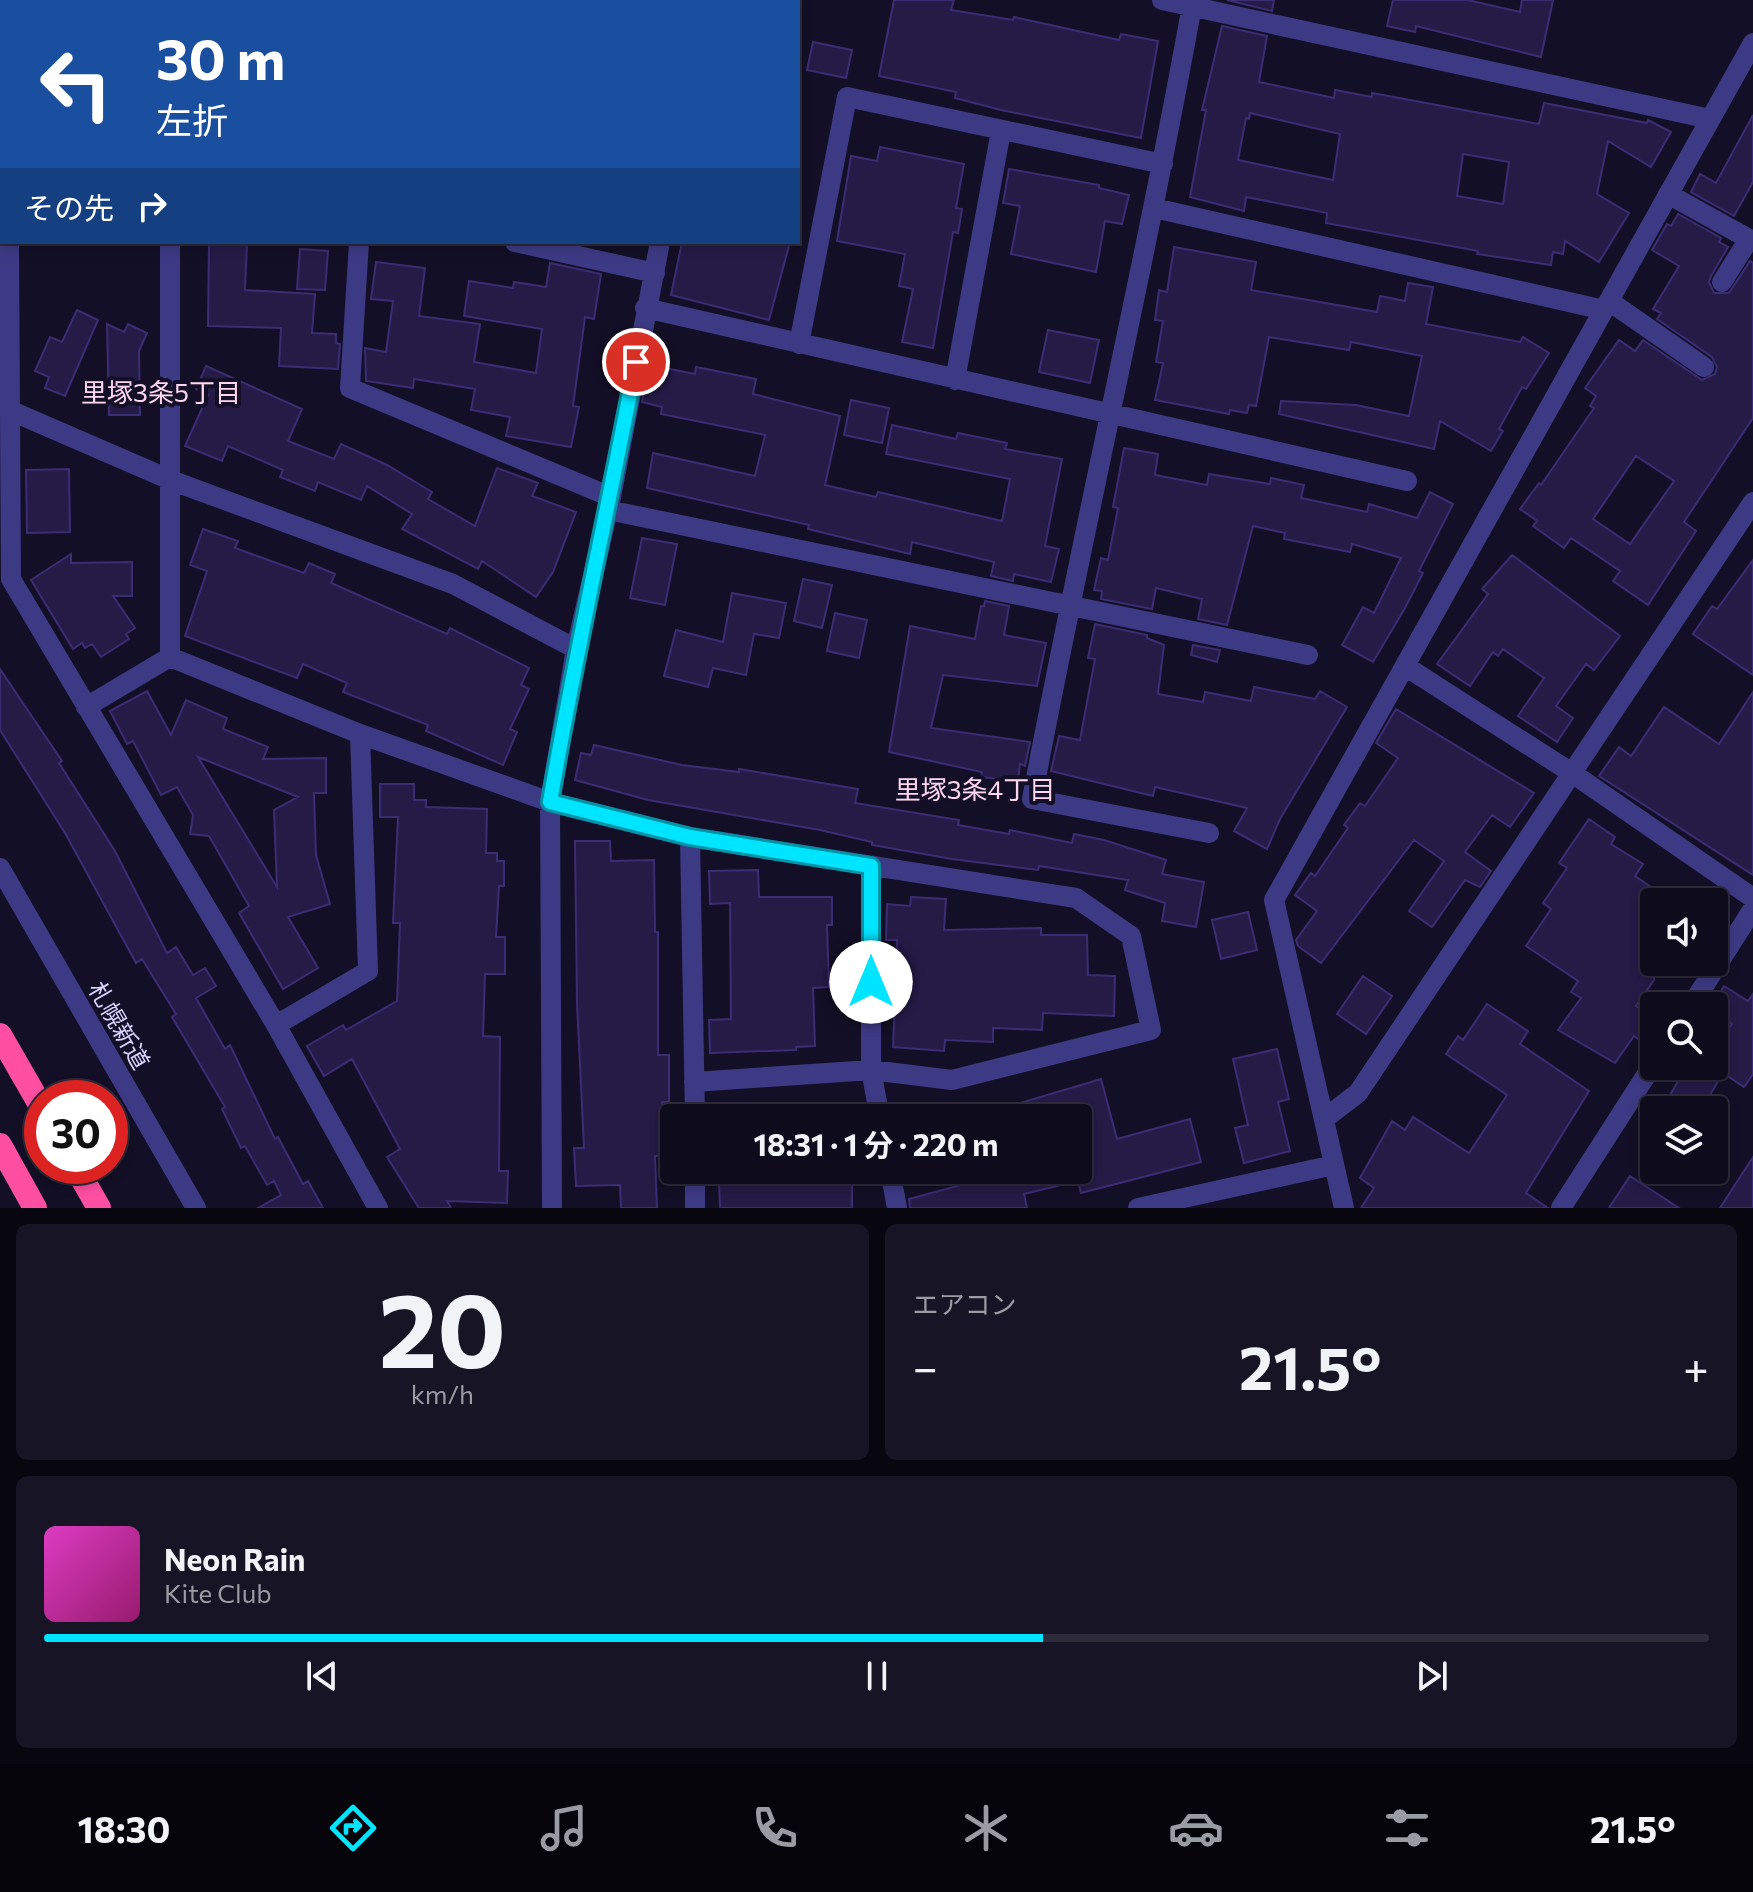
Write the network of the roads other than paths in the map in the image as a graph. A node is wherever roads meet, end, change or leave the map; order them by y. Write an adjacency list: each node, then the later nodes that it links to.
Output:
1 (1162, 0): 2 (street)
2 (1193, 3): 4 (street); 6 (street)
3 (1753, 43): 4 (street)
4 (1710, 119): 7 (street)
5 (1001, 131): 6 (street); 18 (street); 20 (street)
6 (1163, 164): 8 (street)
7 (1668, 194): 15 (street); 16 (street)
8 (1154, 208): 16 (street); 22 (street)
9 (9, 244): 21 (street)
10 (170, 244): 23 (street)
11 (359, 244): 26 (street)
12 (524, 244): 14 (street)
13 (660, 244): 14 (street)
14 (655, 273): 17 (street)
15 (1722, 282)
16 (1606, 305): 19 (street); 31 (street)
17 (645, 308): 18 (street); 26 (street)
18 (799, 344): 20 (street)
19 (1704, 367)
20 (955, 380): 22 (street)
21 (6, 409): 23 (street); 32 (street)
22 (1111, 414): 24 (street); 27 (street)
23 (173, 481): 28 (street); 30 (street)
24 (1407, 481)
25 (1753, 502): 34 (street)
26 (609, 504): 27 (street); 28 (street)
27 (1068, 603): 29 (street); 36 (street)
28 (576, 649): 35 (street)
29 (1308, 655)
30 (170, 657): 32 (street); 33 (street)
31 (1405, 666): 34 (street); 51 (street)
32 (86, 707): 43 (street)
33 (360, 734): 35 (street); 43 (street)
34 (1572, 773): 40 (street); 51 (street)
35 (550, 802): 37 (street); 61 (street)
36 (1209, 833)
37 (690, 837): 38 (street); 48 (street)
38 (871, 866): 45 (street); 45 (street)
39 (0, 868): 59 (street, 札幌新道)
40 (1753, 898)
41 (1753, 909): 42 (street)
42 (1700, 992)
43 (276, 1025): 60 (street)
44 (0, 1035): 46 (highway)
45 (871, 1070): 48 (street); 50 (street)
46 (26, 1080)
47 (1643, 1080): 66 (street)
48 (694, 1082): 49 (street)
49 (695, 1104)
50 (877, 1104)
51 (1324, 1119): 53 (street)
52 (0, 1145): 57 (highway)
53 (1334, 1165): 64 (street); 65 (street)
54 (85, 1184): 58 (highway)
55 (695, 1184): 62 (street)
56 (893, 1184): 63 (street)
57 (35, 1208)
58 (99, 1208)
59 (196, 1208)
60 (378, 1208)
61 (552, 1208)
62 (695, 1208)
63 (897, 1208)
64 (1138, 1208)
65 (1344, 1208)
66 (1561, 1208)

